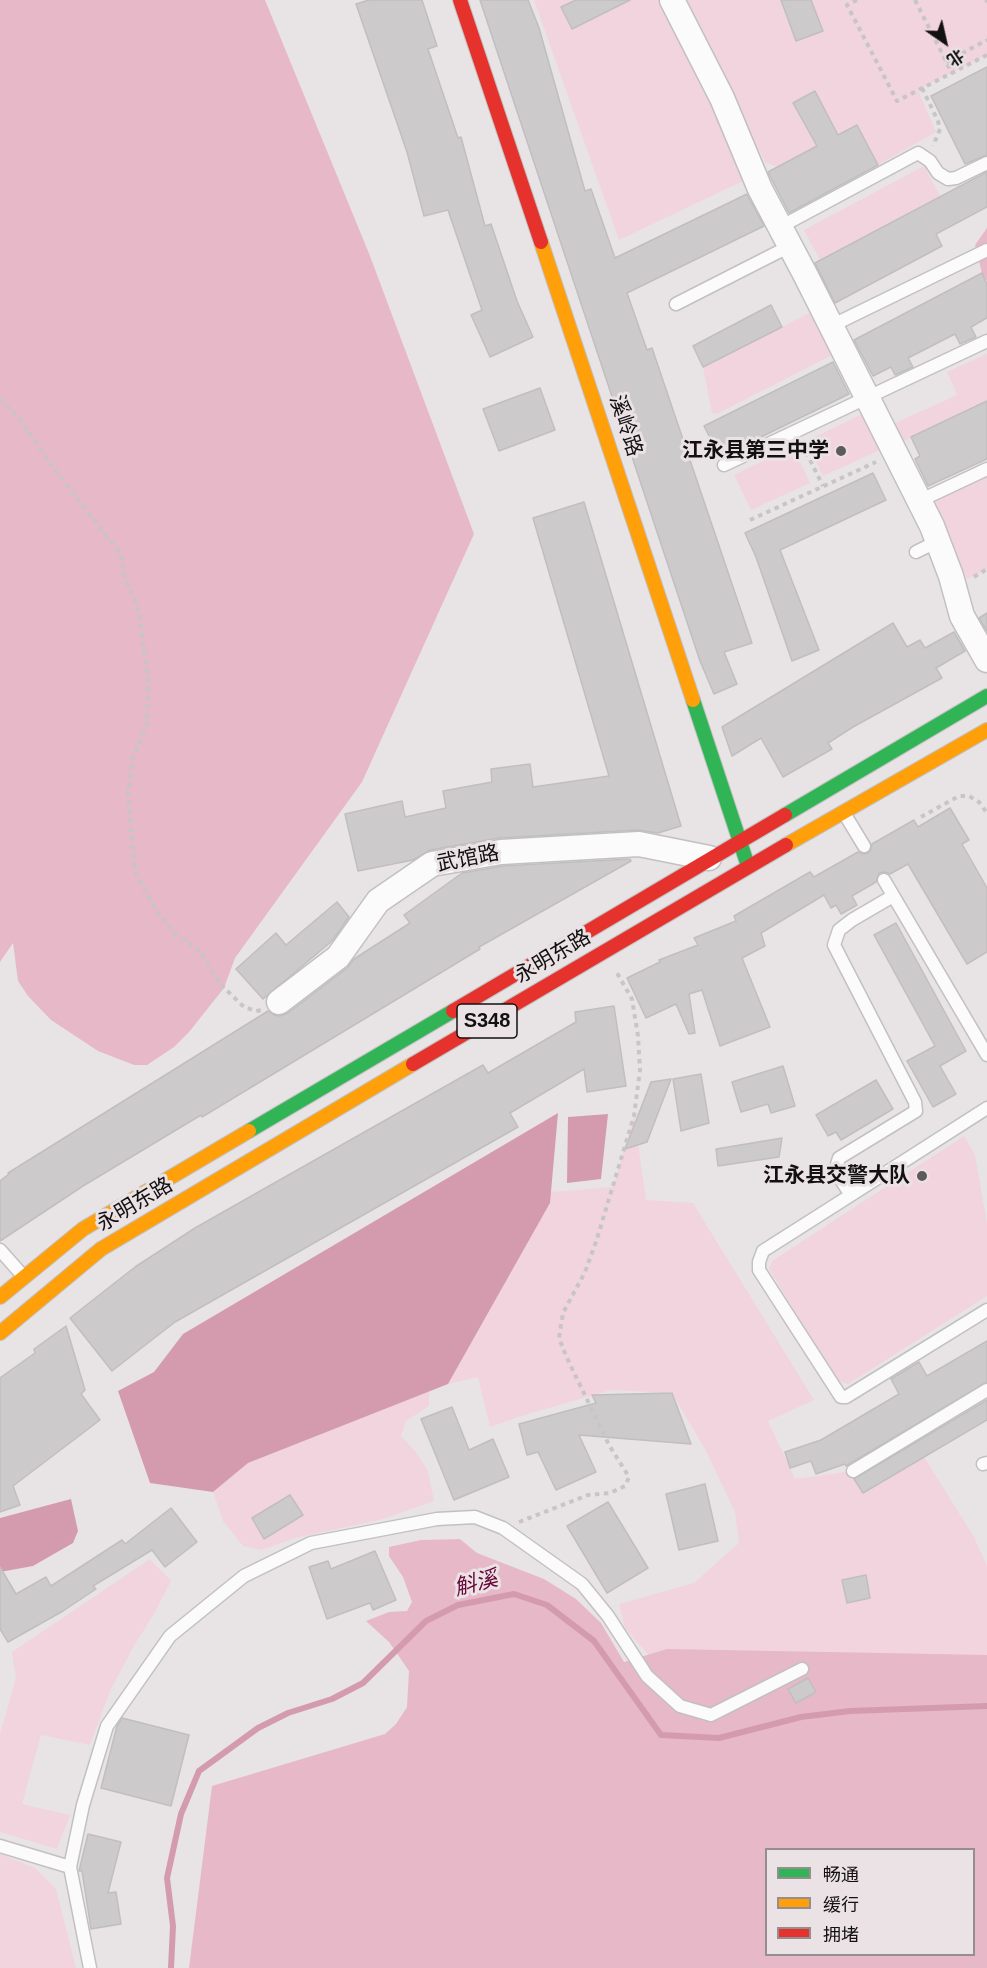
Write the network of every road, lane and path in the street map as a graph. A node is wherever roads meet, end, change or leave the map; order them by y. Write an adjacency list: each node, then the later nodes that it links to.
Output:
1 (460, 0): 34 (main road, 溪岭路)
2 (672, 0): 12 (street)
3 (857, 0): 9 (path)
4 (915, 0): 7 (path)
5 (987, 40): 7 (path)
6 (987, 55): 8 (path)
7 (946, 62): 8 (path)
8 (952, 73): 9 (path)
9 (922, 88): 10 (path)
10 (930, 161): 11 (lane); 12 (lane)
11 (987, 163)
12 (785, 236): 14 (lane); 15 (street)
13 (987, 250): 15 (lane)
14 (675, 304)
15 (831, 326): 17 (street)
16 (987, 341): 17 (lane)
17 (868, 398): 19 (lane); 20 (street)
18 (0, 399): 41 (path)
19 (796, 431): 21 (lane); 23 (path)
20 (895, 453): 23 (path); 24 (street)
21 (724, 465)
22 (987, 469): 24 (lane)
23 (823, 486): 25 (path)
24 (919, 501): 26 (street)
25 (750, 520)
26 (938, 541): 27 (lane); 28 (street)
27 (916, 552)
28 (987, 660)
29 (987, 696): 34 (main road, 永明东路 / S348)
30 (987, 730): 31 (main road, 永明东路 / S348)
31 (843, 812): 35 (lane); 37 (main road, 永明东路 / S348)
32 (987, 813): 33 (path)
33 (921, 818)
34 (740, 840): 36 (main road, 永明东路 / S348); 37 (main road, 溪岭路)
35 (864, 846)
36 (709, 858): 41 (street, 武馆路); 46 (main road, 永明东路 / S348)
37 (748, 866): 46 (main road, 永明东路 / S348)
38 (884, 880): 39 (lane)
39 (893, 896): 42 (lane); 44 (lane)
40 (615, 970): 52 (path)
41 (279, 1002)
42 (987, 1055)
43 (987, 1108): 44 (lane)
44 (851, 1195): 48 (lane)
45 (0, 1250): 46 (lane)
46 (33, 1288): 47 (main road, 永明东路 / S348); 49 (main road, 永明东路 / S348)
47 (0, 1297)
48 (987, 1310)
49 (0, 1333)
50 (987, 1390): 51 (lane)
51 (853, 1471)
52 (503, 1528): 53 (lane); 55 (lane)
53 (802, 1669)
54 (0, 1846): 55 (lane)
55 (70, 1867): 56 (lane)
56 (90, 1968)

